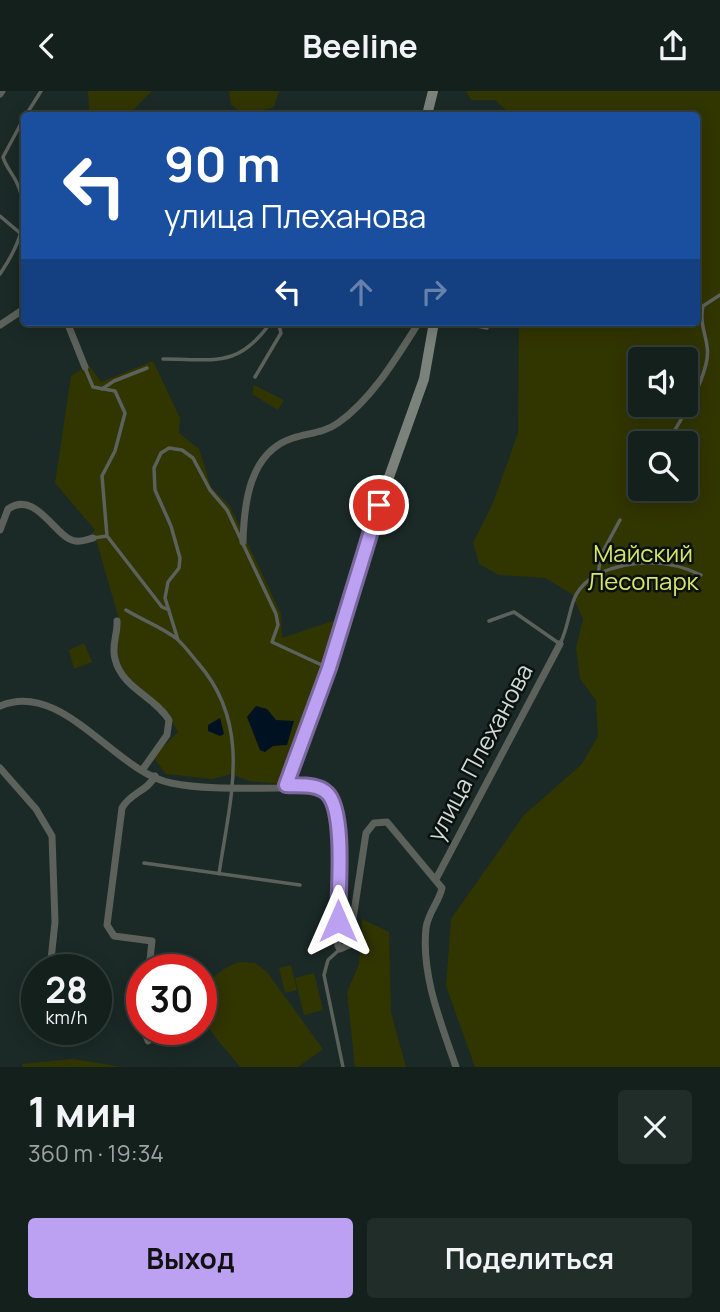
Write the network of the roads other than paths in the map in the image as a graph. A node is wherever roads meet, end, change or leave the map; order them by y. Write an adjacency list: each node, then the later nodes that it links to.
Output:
1 (41, 91): 3 (lane)
2 (433, 91): 4 (street)
3 (28, 112)
4 (428, 112)
5 (21, 124): 6 (lane)
6 (21, 194)
7 (0, 216): 9 (lane)
8 (21, 228): 9 (lane)
9 (20, 233)
10 (21, 242): 11 (lane)
11 (0, 274)
12 (720, 295): 27 (lane)
13 (21, 311): 14 (street)
14 (0, 325)
15 (69, 326): 23 (street)
16 (268, 326): 22 (lane)
17 (279, 326): 25 (lane)
18 (416, 326): 32 (street)
19 (432, 326): 41 (street)
20 (477, 326): 21 (lane)
21 (487, 328)
22 (163, 359)
23 (85, 367): 26 (lane)
24 (146, 369): 26 (lane)
25 (255, 377)
26 (102, 389): 30 (lane)
27 (673, 431)
28 (620, 520): 33 (lane)
29 (0, 530): 31 (street)
30 (107, 536): 31 (lane); 36 (lane)
31 (93, 538)
32 (243, 542): 36 (lane); 41 (lane)
33 (598, 574): 34 (lane); 40 (lane)
34 (701, 575)
35 (126, 610): 39 (lane)
36 (170, 611): 39 (lane)
37 (117, 621): 44 (street)
38 (489, 621): 40 (lane)
39 (178, 640): 47 (lane)
40 (560, 644): 50 (street, улица Плеханова)
41 (329, 668): 46 (street)
42 (0, 705): 44 (street)
43 (0, 768): 53 (street)
44 (143, 769): 45 (street)
45 (155, 776): 47 (street); 54 (street)
46 (286, 785): 47 (street); 52 (street)
47 (230, 787): 49 (lane)
48 (144, 863): 49 (lane)
49 (219, 874): 51 (lane)
50 (436, 879): 52 (street, улица Плеханова); 56 (street, улица Плеханова)
51 (300, 885)
52 (340, 949): 55 (lane)
53 (52, 954)
54 (151, 954)
55 (343, 1067)
56 (456, 1067)

